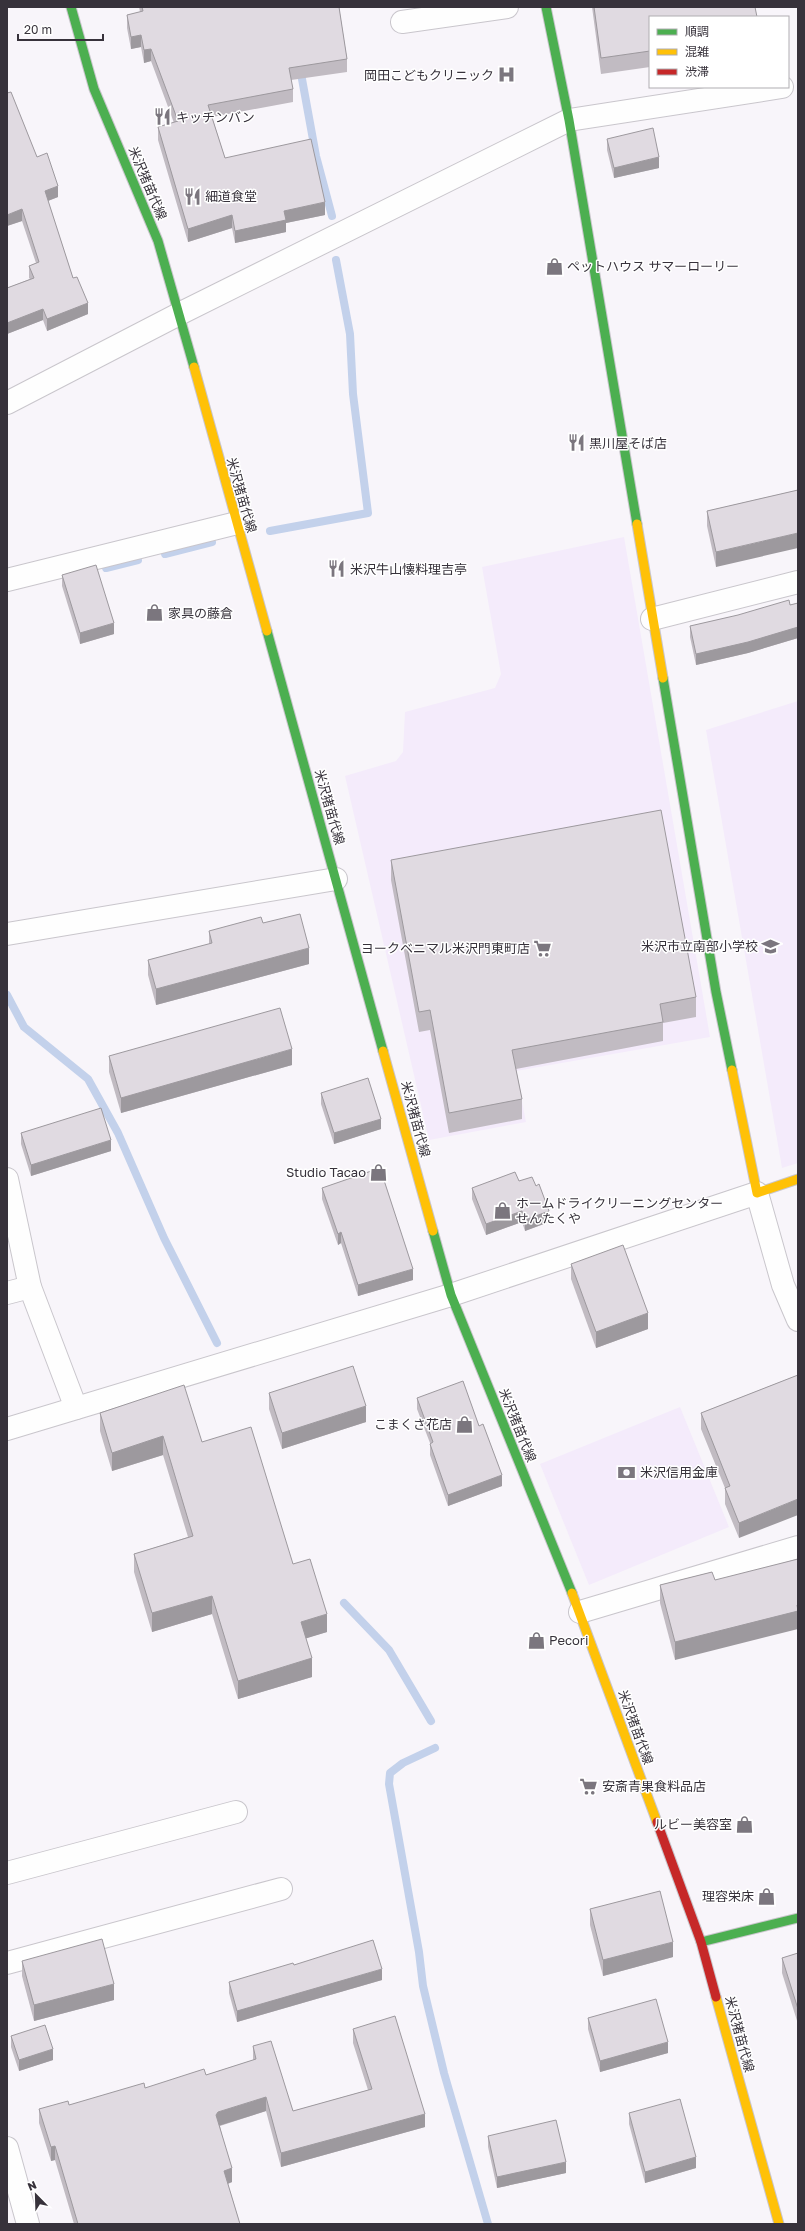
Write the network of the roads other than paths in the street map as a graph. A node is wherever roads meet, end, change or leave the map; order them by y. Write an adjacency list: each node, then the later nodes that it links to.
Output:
1 (71, 7): 7 (main road, 米沢猪苗代線)
2 (508, 7): 4 (street)
3 (546, 7): 6 (main road)
4 (402, 22)
5 (776, 88): 6 (street)
6 (569, 120): 7 (street); 12 (main road)
7 (179, 314): 8 (street); 9 (main road, 米沢猪苗代線)
8 (7, 403)
9 (237, 523): 10 (street); 13 (main road, 米沢猪苗代線)
10 (7, 580)
11 (798, 582): 12 (street)
12 (652, 619): 17 (main road)
13 (336, 879): 14 (street); 20 (main road, 米沢猪苗代線)
14 (7, 934)
15 (7, 1179): 18 (street)
16 (798, 1179): 17 (main road)
17 (757, 1193): 20 (street); 21 (street)
18 (30, 1287): 19 (street); 22 (street)
19 (7, 1293)
20 (451, 1295): 22 (street); 25 (main road, 米沢猪苗代線)
21 (798, 1320)
22 (76, 1408): 23 (street)
23 (7, 1429)
24 (798, 1547): 25 (street)
25 (580, 1612): 30 (main road, 米沢猪苗代線)
26 (236, 1812): 27 (street)
27 (7, 1872)
28 (281, 1889): 31 (street)
29 (798, 1918): 30 (main road)
30 (701, 1942): 34 (main road, 米沢猪苗代線)
31 (7, 1963)
32 (7, 2148): 33 (street)
33 (28, 2224)
34 (779, 2224)

